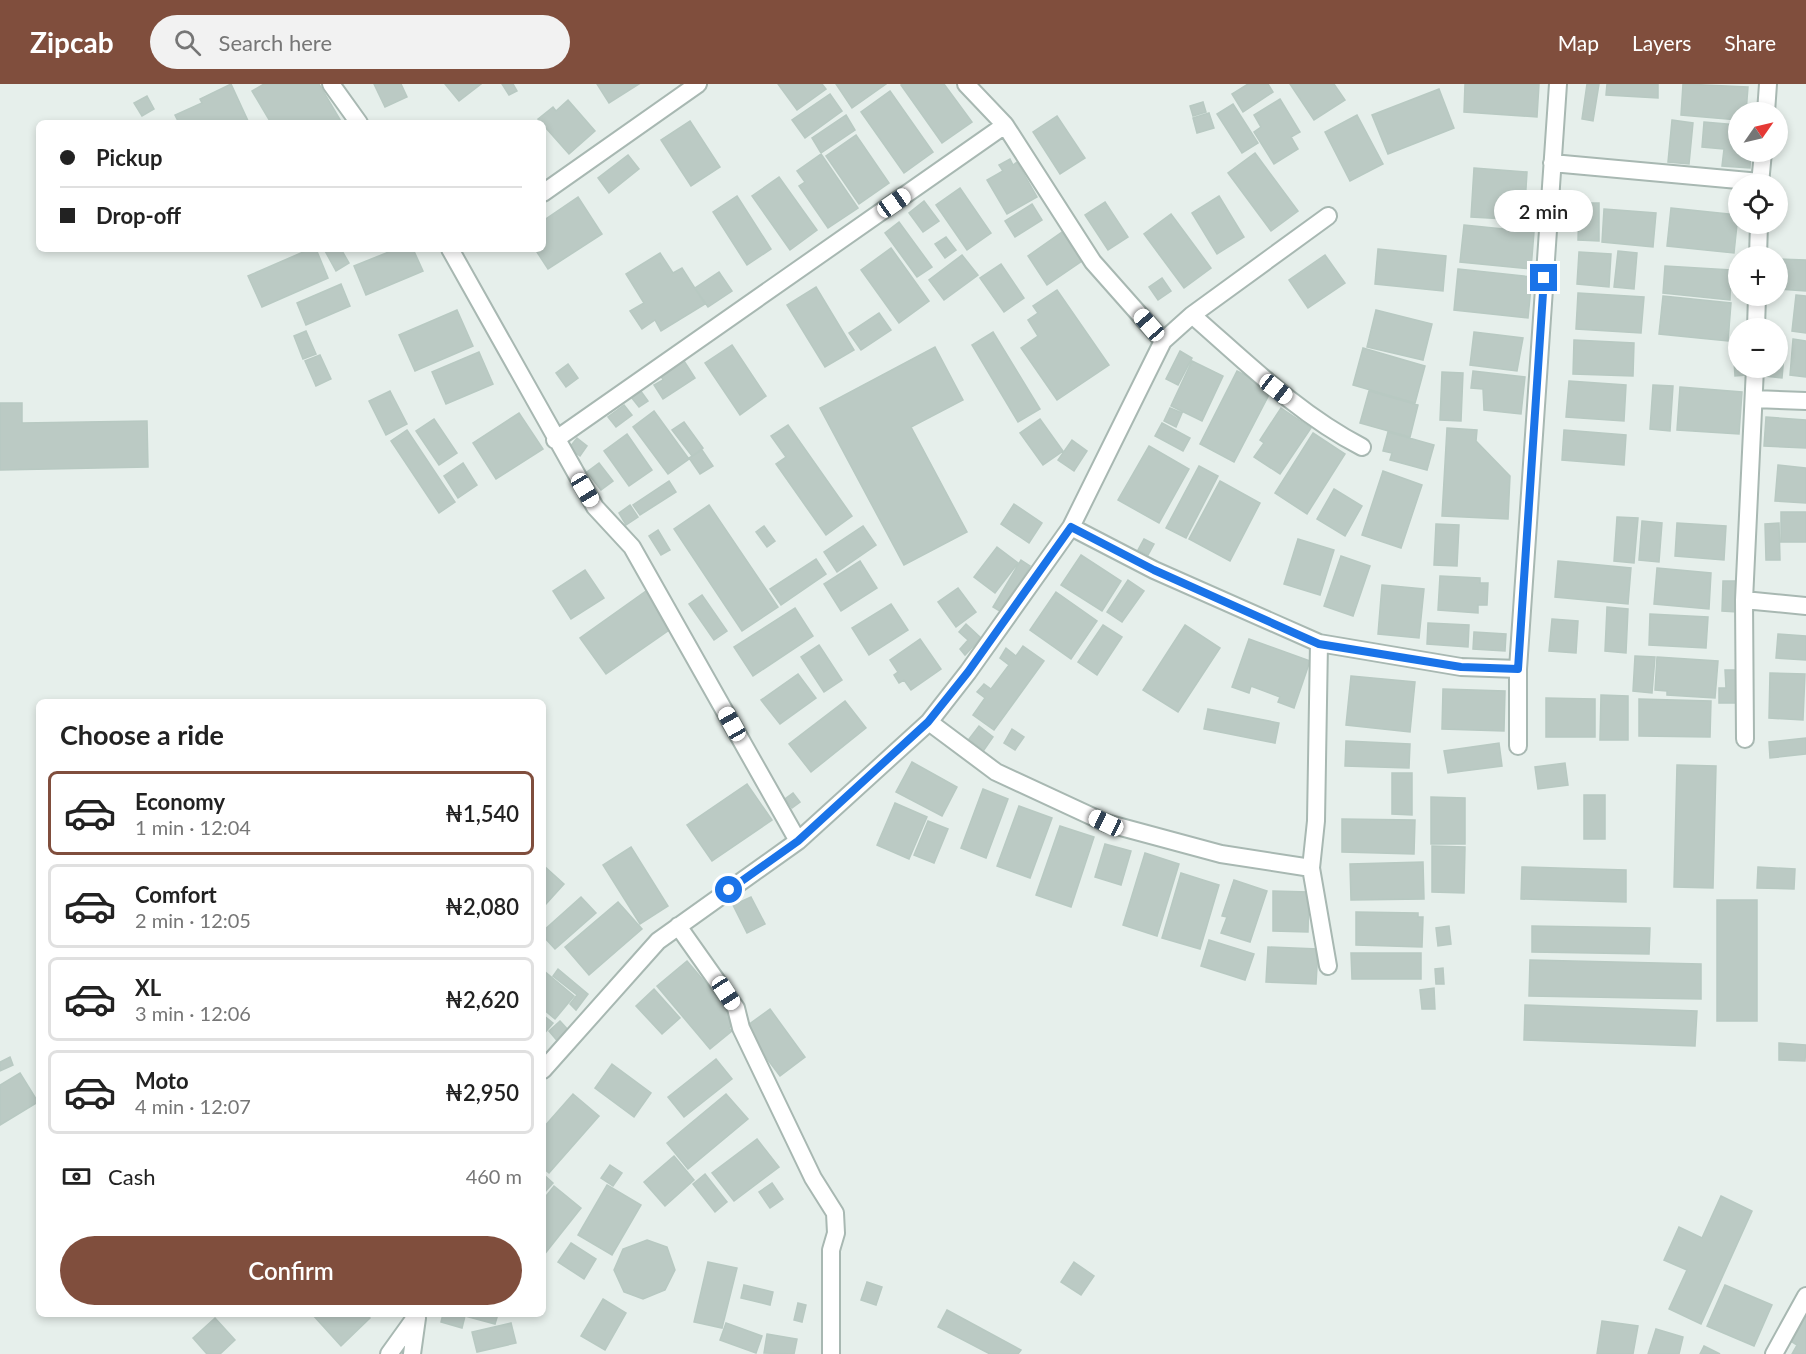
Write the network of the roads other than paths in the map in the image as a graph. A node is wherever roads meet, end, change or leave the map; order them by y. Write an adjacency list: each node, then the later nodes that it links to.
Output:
1 (331, 84): 7 (street)
2 (698, 84): 11 (street)
3 (966, 84): 8 (street)
4 (1558, 84): 9 (street)
5 (1768, 84): 6 (street)
6 (1767, 102)
7 (357, 120)
8 (1005, 125): 15 (street); 19 (street)
9 (1552, 163): 10 (street); 25 (street)
10 (1728, 180)
11 (546, 191)
12 (1328, 216): 14 (street)
13 (457, 252): 19 (street)
14 (1192, 315): 15 (street); 20 (street)
15 (1163, 341): 21 (street)
16 (1755, 378): 17 (street)
17 (1754, 399): 18 (street); 22 (street)
18 (1806, 401)
19 (555, 440): 29 (street)
20 (1362, 447)
21 (1071, 527): 24 (street); 26 (street)
22 (1744, 600): 23 (street); 27 (street)
23 (1806, 606)
24 (1319, 644): 25 (street); 30 (street)
25 (1518, 669): 28 (street)
26 (928, 722): 29 (street); 30 (street)
27 (1745, 739)
28 (1518, 746)
29 (798, 841): 31 (street)
30 (1311, 868): 32 (street)
31 (678, 926): 33 (street); 39 (street)
32 (1328, 966)
33 (546, 1067)
34 (1806, 1296): 40 (street)
35 (416, 1317): 37 (street)
36 (417, 1317): 38 (street)
37 (389, 1354)
38 (412, 1354)
39 (831, 1354)
40 (1774, 1354)

